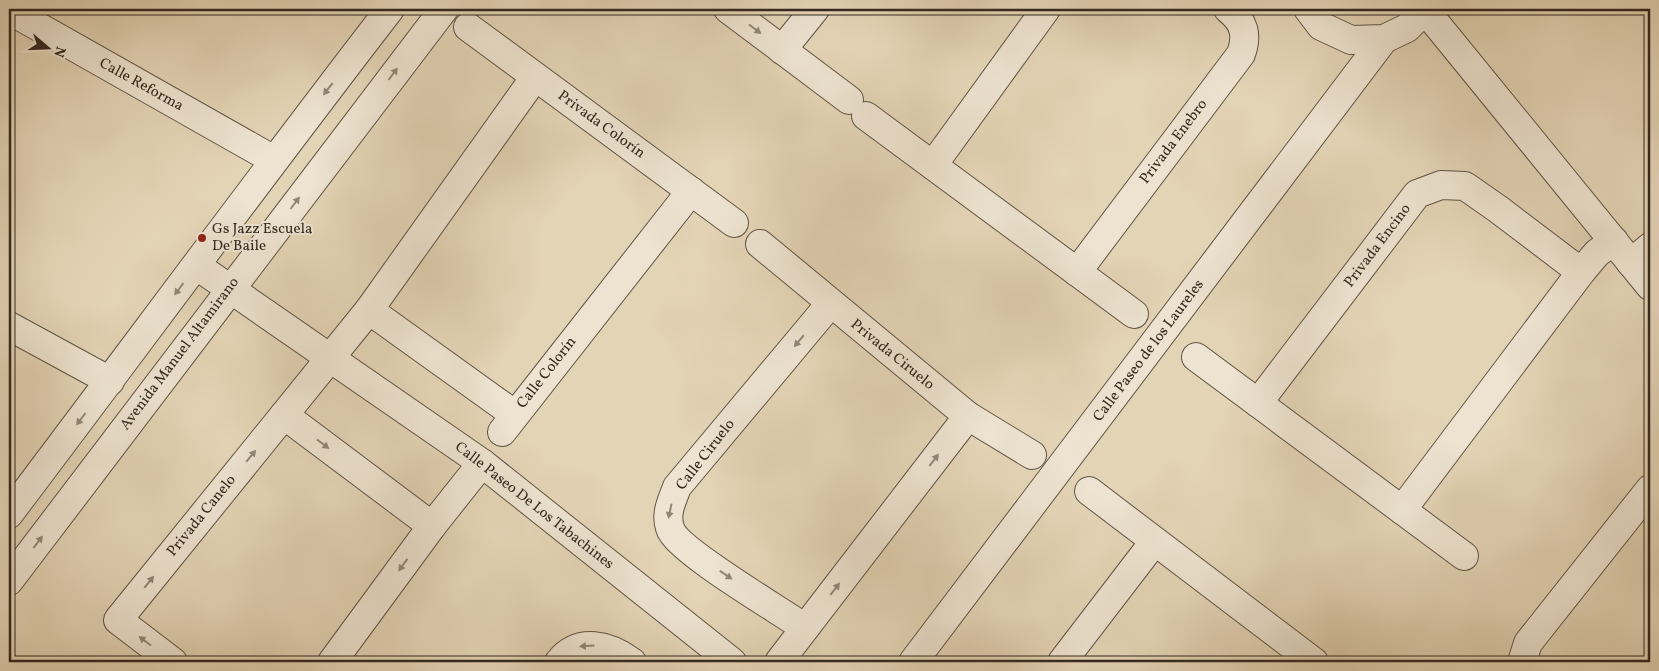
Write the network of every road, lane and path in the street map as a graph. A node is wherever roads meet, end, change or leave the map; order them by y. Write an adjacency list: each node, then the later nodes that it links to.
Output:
1 (390, 9): 14 (street, one-way to 14)
2 (444, 9): 25 (street, Avenida Manuel Altamirano, one-way to 2)
3 (728, 9): 12 (street, one-way to 12)
4 (815, 9): 12 (street)
5 (1046, 9): 15 (street)
6 (1228, 9): 22 (street, Privada Enebro)
7 (1308, 9): 11 (street)
8 (1425, 9): 11 (street); 18 (street)
9 (9, 10): 14 (street, Calle Reforma)
10 (468, 27): 13 (street, Privada Colorín)
11 (1384, 39): 54 (street, Calle Paseo de los Laureles)
12 (782, 50): 15 (street)
13 (535, 77): 16 (street, Privada Colorín); 27 (street)
14 (274, 160): 21 (street)
15 (933, 166): 22 (street)
16 (691, 191): 17 (street, Privada Colorín); 27 (street, Calle Colorín)
17 (734, 223)
18 (1614, 241): 20 (street); 23 (street)
19 (760, 244): 26 (street, Privada Ciruelo)
20 (1641, 255): 24 (street)
21 (197, 266): 25 (street, Calle Paseo De Los Tabachines); 32 (street, one-way to 32)
22 (1077, 272): 28 (street)
23 (1581, 272): 33 (street, Privada Encino); 40 (street)
24 (1650, 286)
25 (230, 287): 31 (street, Calle Paseo De Los Tabachines); 45 (street, Avenida Manuel Altamirano, one-way to 25)
26 (830, 304): 35 (street, Privada Ciruelo); 46 (street, Calle Ciruelo, one-way to 46)
27 (370, 310): 31 (street)
28 (1134, 314)
29 (9, 326): 32 (street)
30 (1196, 357): 33 (street)
31 (329, 358): 34 (street, Privada Canelo); 37 (street, Calle Paseo De Los Tabachines)
32 (110, 381): 41 (street, one-way to 41)
33 (1258, 403): 40 (street)
34 (284, 415): 42 (street, one-way to 42); 48 (street, Privada Canelo, one-way to 34)
35 (968, 416): 36 (street, Privada Ciruelo); 46 (street, one-way to 35)
36 (1032, 456)
37 (482, 463): 42 (street); 52 (street, Calle Paseo De Los Tabachines)
38 (1650, 488): 56 (street)
39 (1089, 490): 43 (street)
40 (1402, 510): 44 (street)
41 (9, 514)
42 (432, 526): 49 (street, one-way to 49)
43 (1154, 542): 47 (street); 55 (street)
44 (1464, 556)
45 (9, 581)
46 (805, 628): 53 (street)
47 (1303, 659)
48 (173, 662)
49 (332, 662)
50 (559, 662): 51 (street, one-way to 50)
51 (632, 662)
52 (732, 662)
53 (779, 662)
54 (913, 662)
55 (1062, 662)
56 (1522, 662)

